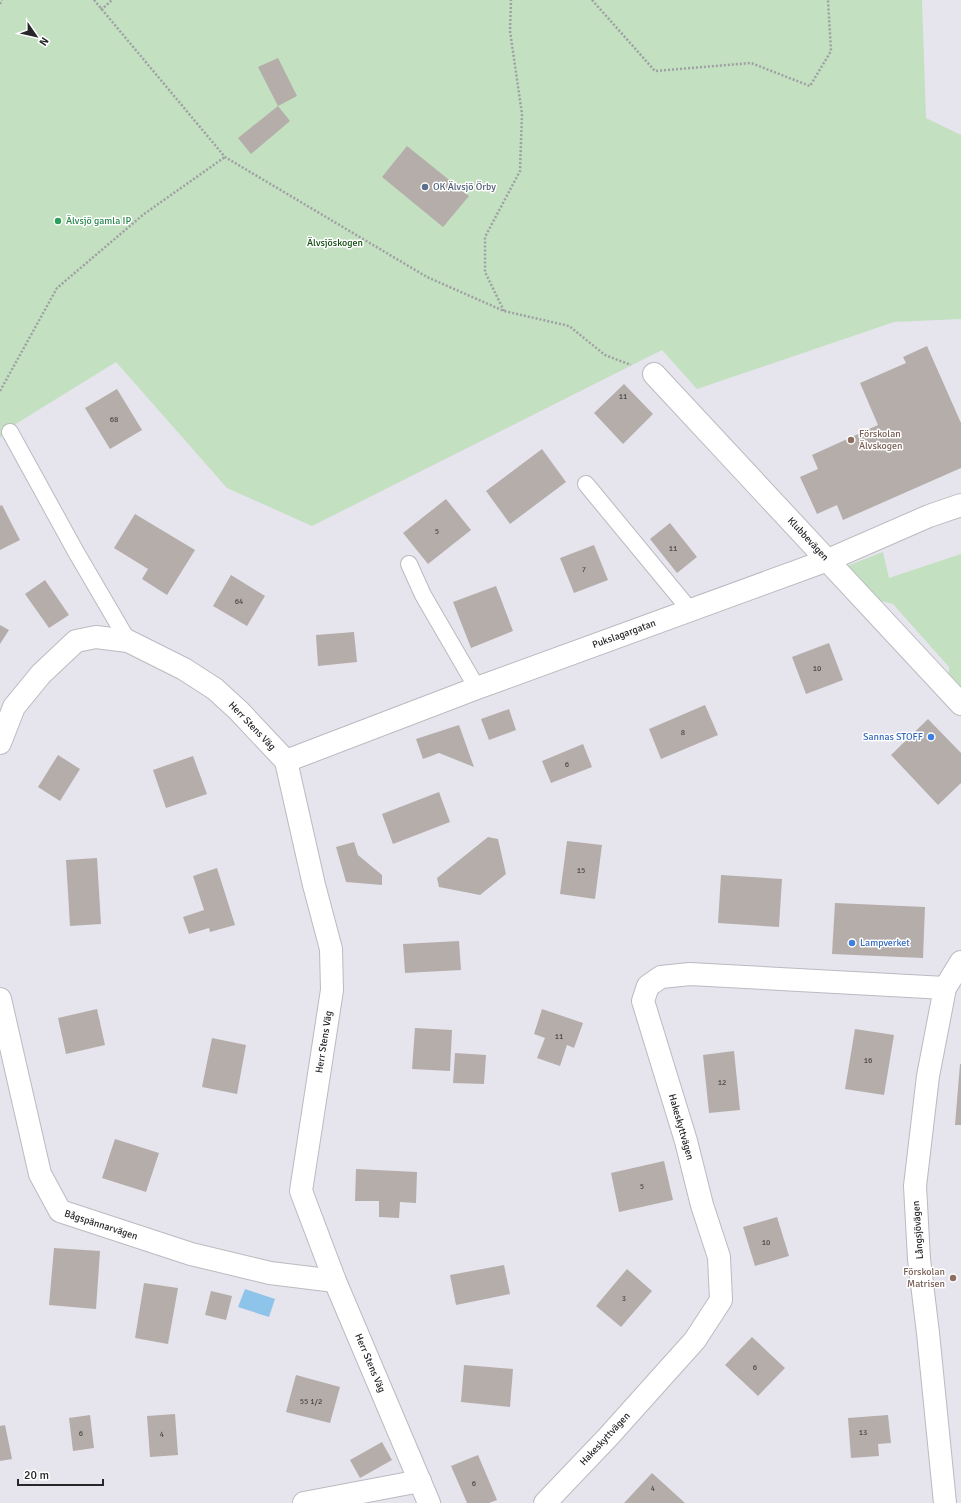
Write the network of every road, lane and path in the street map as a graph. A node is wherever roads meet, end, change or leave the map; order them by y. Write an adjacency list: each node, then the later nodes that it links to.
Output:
1 (2, 0): 7 (path)
2 (94, 0): 8 (path)
3 (112, 0): 8 (path)
4 (511, 0): 10 (path)
5 (592, 0): 6 (path)
6 (828, 0)
7 (0, 4)
8 (102, 9): 9 (path)
9 (226, 157): 10 (path); 12 (path)
10 (504, 311): 11 (path)
11 (654, 374): 16 (street, Klubbevägen)
12 (0, 390)
13 (10, 432): 19 (lane)
14 (586, 484): 18 (lane)
15 (961, 505): 16 (street, Pukslagargatan)
16 (828, 560): 18 (street, Pukslagargatan); 21 (street, Klubbevägen)
17 (409, 564): 20 (lane)
18 (690, 610): 20 (street, Pukslagargatan)
19 (128, 641): 22 (street); 23 (street, Herr Stens Väg)
20 (477, 688): 23 (street, Pukslagargatan)
21 (961, 704)
22 (0, 743)
23 (286, 761): 27 (street, Herr Stens Väg)
24 (961, 962): 25 (street, Långsjövägen)
25 (945, 988): 31 (street, Hakeskyttvägen); 32 (street, Långsjövägen)
26 (0, 999): 27 (street, Bågspännarvägen)
27 (335, 1281): 28 (street, Herr Stens Väg)
28 (420, 1481): 29 (street); 30 (street, Herr Stens Väg)
29 (304, 1503)
30 (429, 1503)
31 (545, 1503)
32 (945, 1503)

